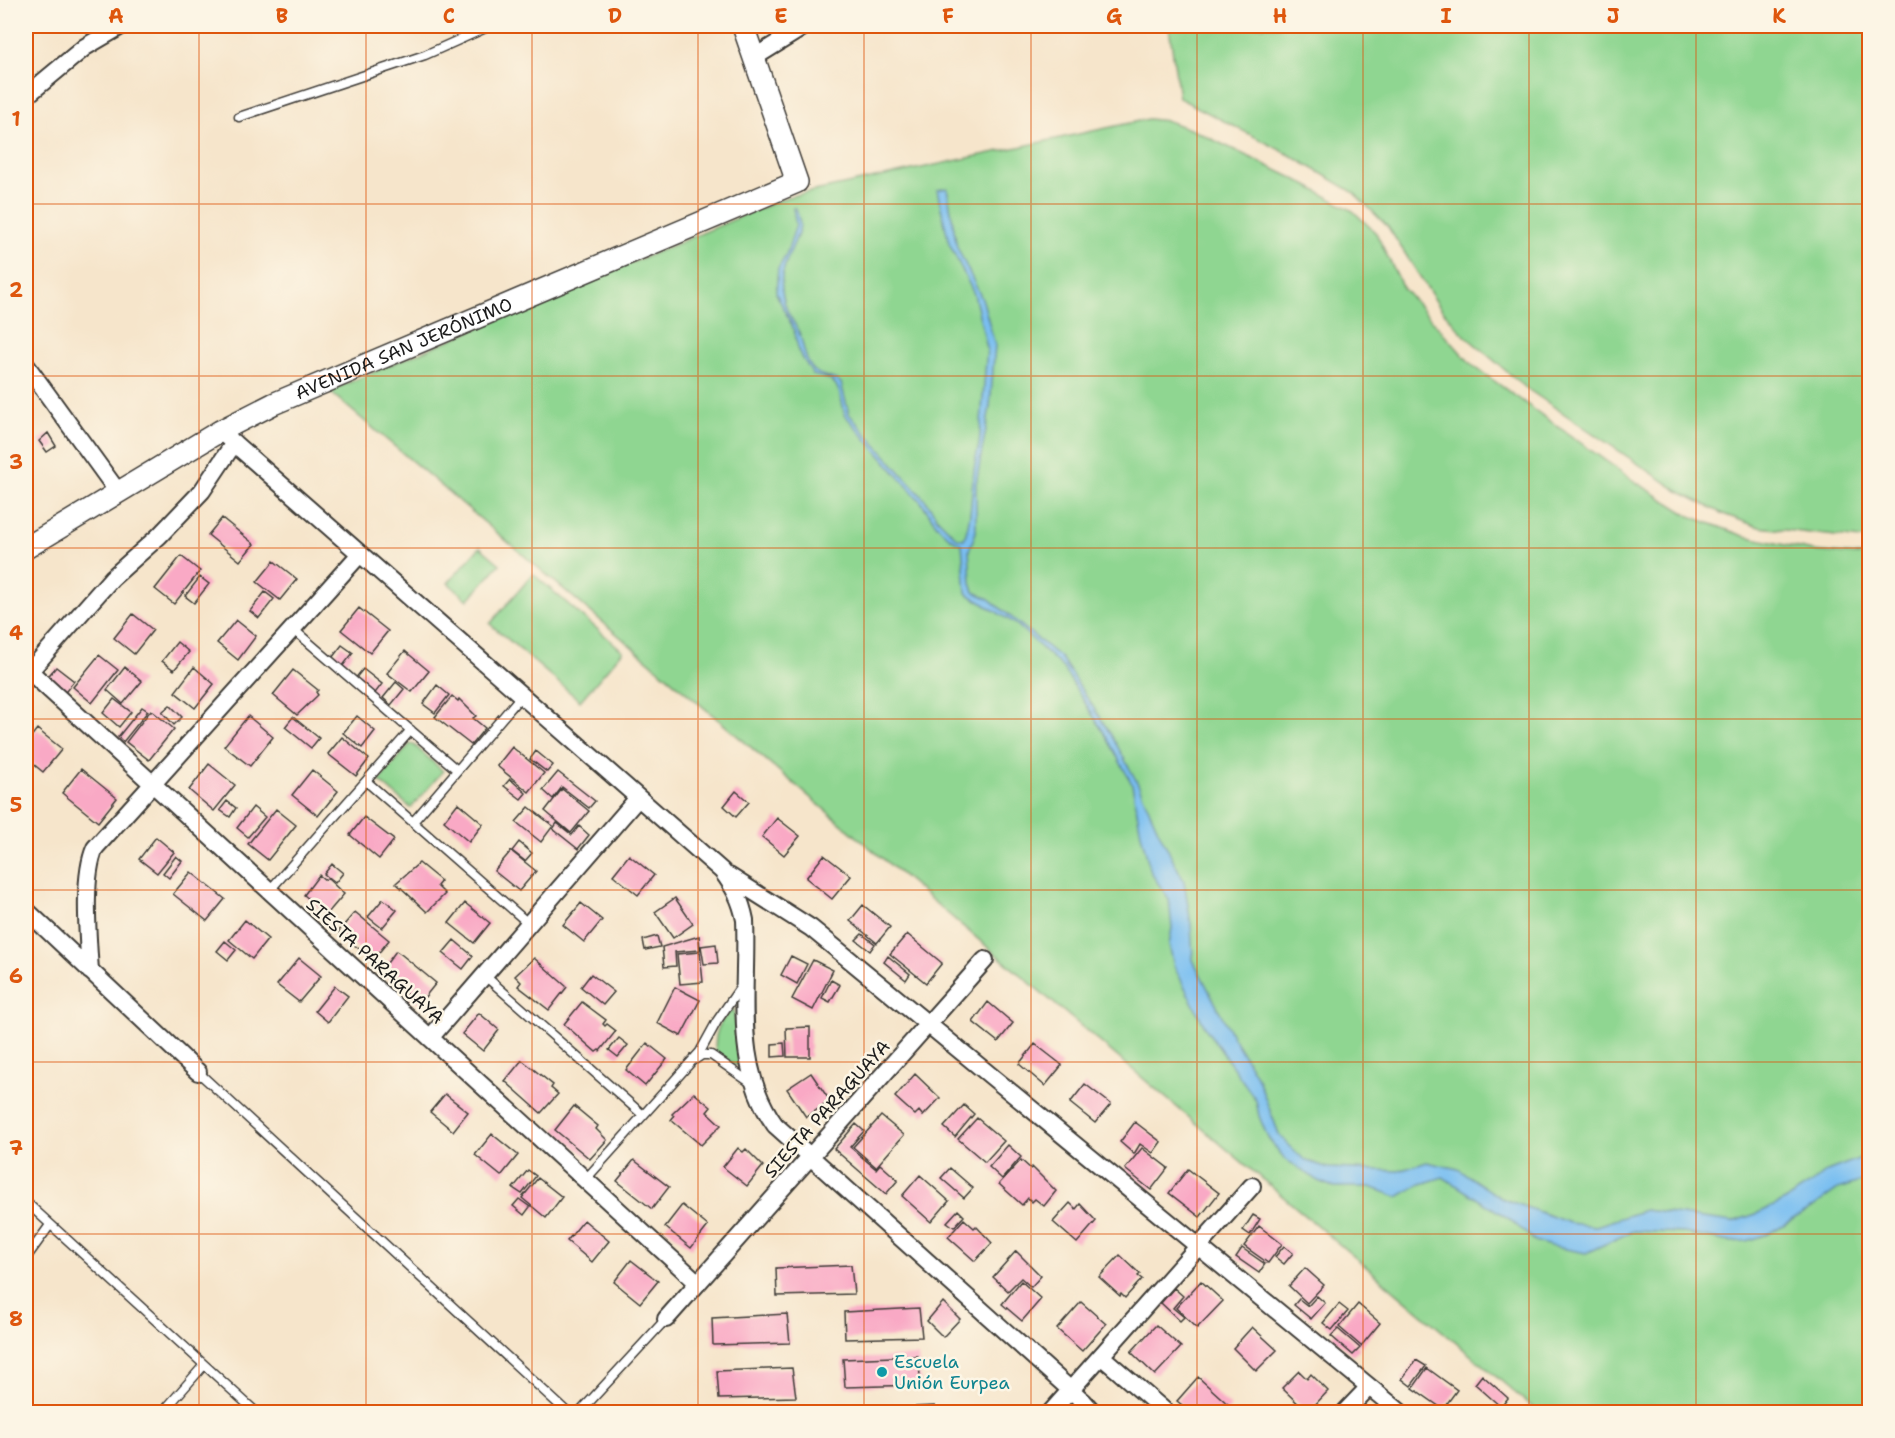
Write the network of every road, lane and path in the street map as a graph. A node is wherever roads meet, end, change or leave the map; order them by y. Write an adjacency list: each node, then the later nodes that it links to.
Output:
1 (121, 26): 6 (street)
2 (490, 26): 7 (lane)
3 (742, 26): 5 (street)
4 (805, 26): 5 (street)
5 (755, 57): 9 (street, AVENIDA SAN JERÓNIMO)
6 (26, 96)
7 (239, 117)
8 (26, 365): 10 (street)
9 (227, 437): 10 (street, AVENIDA SAN JERÓNIMO); 12 (street); 14 (street)
10 (118, 492): 11 (street, AVENIDA SAN JERÓNIMO)
11 (26, 548)
12 (360, 554): 13 (street); 15 (street)
13 (293, 629): 16 (lane); 19 (street)
14 (27, 670): 19 (street, SIESTA PARAGUAYA)
15 (521, 696): 17 (lane); 20 (street)
16 (411, 730): 17 (lane); 18 (lane)
17 (457, 770): 21 (lane)
18 (366, 781): 21 (lane); 23 (lane)
19 (152, 785): 23 (street, SIESTA PARAGUAYA); 27 (street)
20 (638, 798): 22 (street); 25 (street)
21 (413, 822): 25 (lane)
22 (722, 871): 29 (street); 30 (street)
23 (269, 891): 31 (street, SIESTA PARAGUAYA)
24 (26, 910): 27 (street)
25 (529, 924): 28 (street)
26 (985, 960): 30 (street, SIESTA PARAGUAYA)
27 (90, 970): 33 (street)
28 (484, 975): 31 (street); 35 (lane)
29 (744, 982): 32 (lane); 34 (street)
30 (928, 1024): 36 (street, SIESTA PARAGUAYA); 41 (street)
31 (430, 1038): 37 (street, SIESTA PARAGUAYA)
32 (693, 1060): 34 (lane); 35 (lane)
33 (198, 1072): 51 (lane)
34 (756, 1091): 36 (street)
35 (643, 1115): 37 (lane)
36 (811, 1156): 43 (street, SIESTA PARAGUAYA); 48 (street)
37 (585, 1179): 43 (street, SIESTA PARAGUAYA)
38 (1252, 1186): 41 (street)
39 (26, 1202): 40 (lane)
40 (50, 1225): 42 (lane); 46 (lane)
41 (1198, 1247): 45 (street); 47 (street)
42 (26, 1258)
43 (698, 1283): 44 (street, SIESTA PARAGUAYA)
44 (666, 1319): 52 (lane)
45 (1101, 1356): 48 (street); 55 (street)
46 (204, 1365): 49 (lane); 50 (lane)
47 (1368, 1387): 56 (street); 57 (street)
48 (1071, 1390): 53 (street); 54 (street)
49 (163, 1413)
50 (256, 1413)
51 (567, 1413)
52 (580, 1413)
53 (1051, 1413)
54 (1093, 1413)
55 (1166, 1413)
56 (1345, 1413)
57 (1400, 1413)

